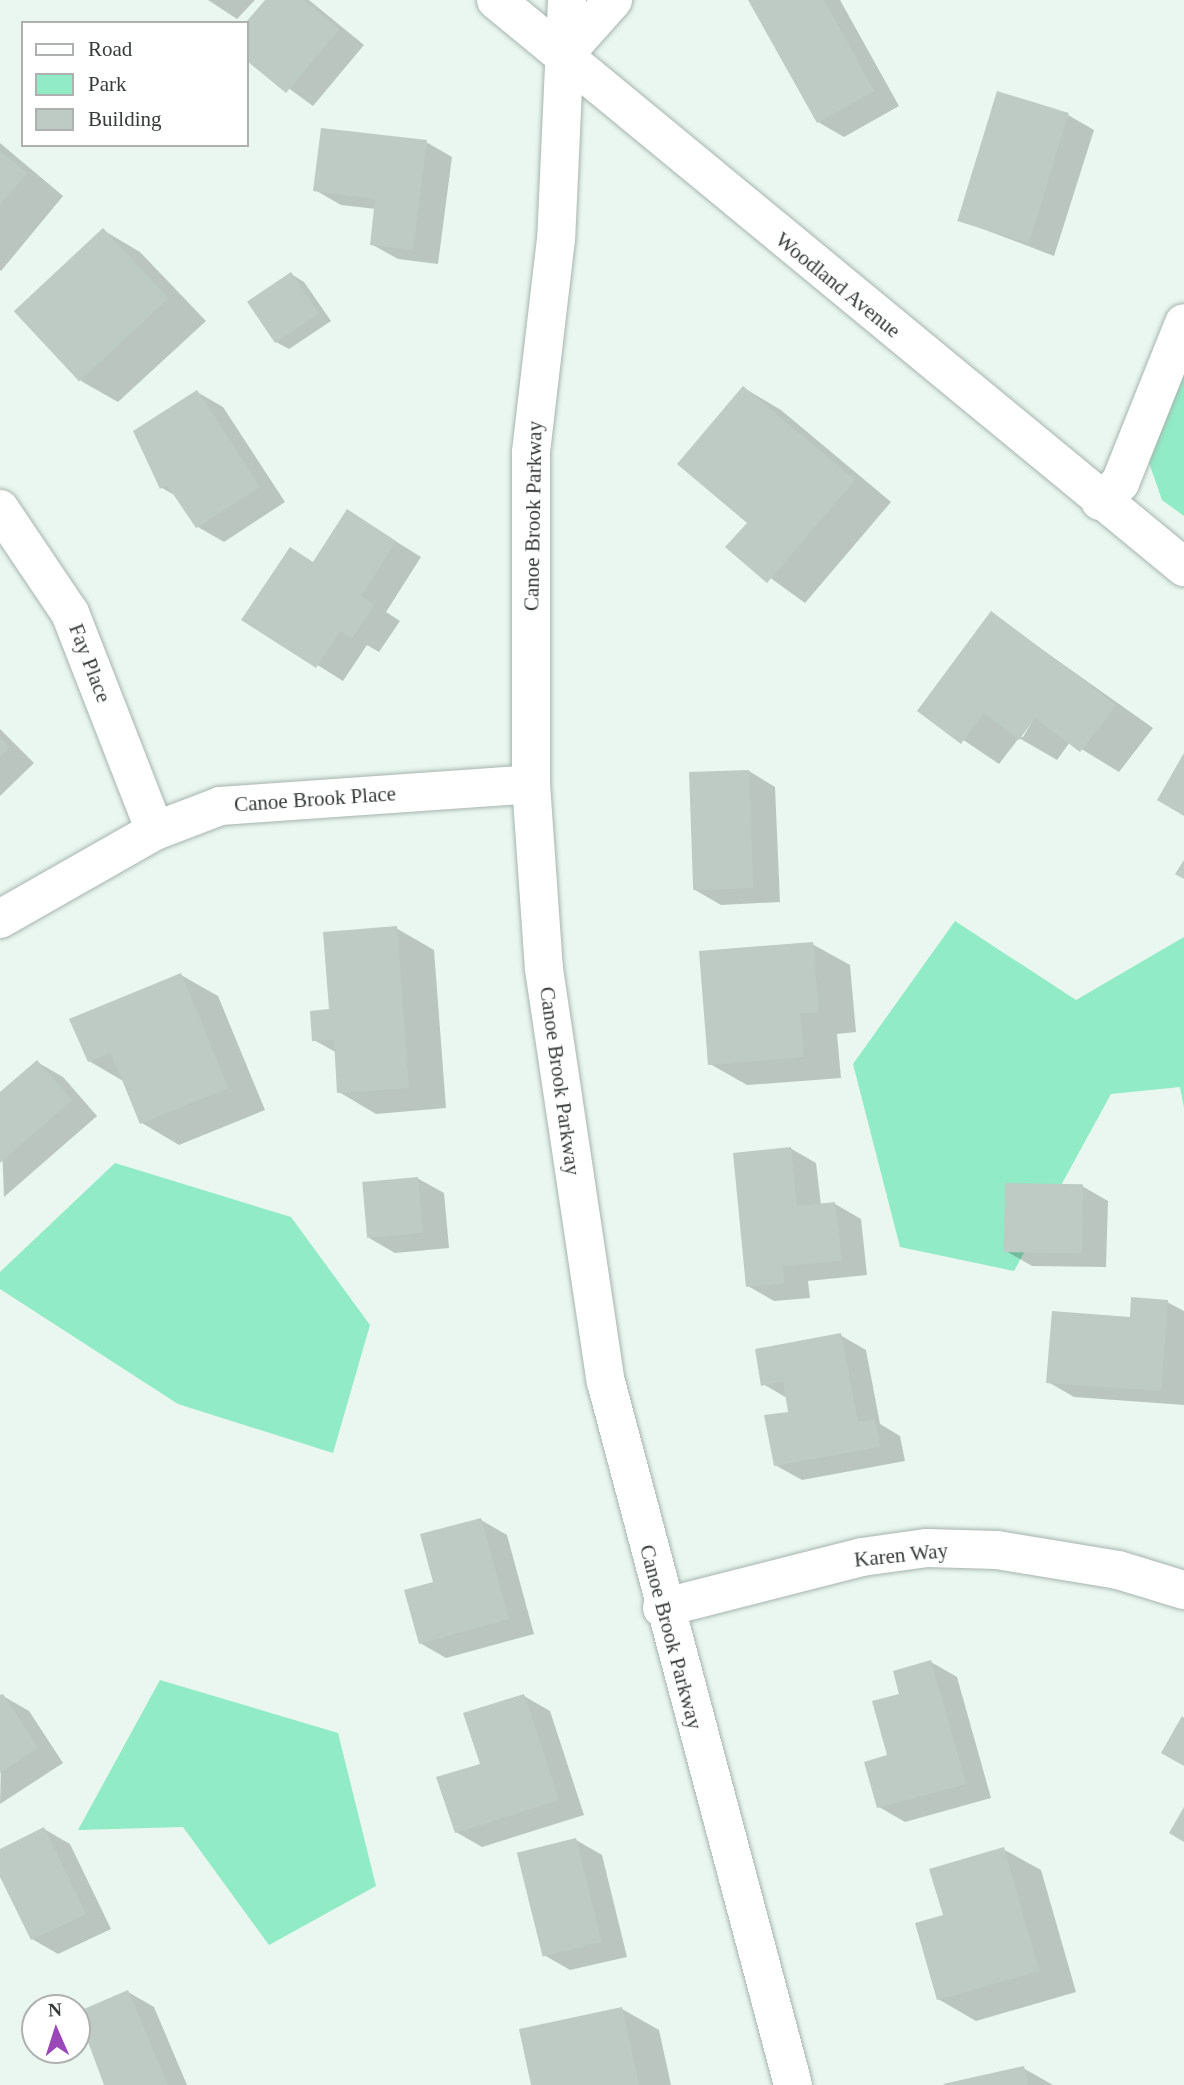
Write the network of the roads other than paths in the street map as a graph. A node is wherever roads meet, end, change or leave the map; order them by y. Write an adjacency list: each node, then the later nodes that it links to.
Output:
1 (496, 0): 4 (street, Woodland Avenue)
2 (567, 0): 4 (street, Canoe Brook Parkway)
3 (613, 0): 4 (street)
4 (566, 53): 6 (street, Woodland Avenue); 9 (street, Canoe Brook Parkway)
5 (1184, 323): 6 (street)
6 (1100, 501): 8 (street, Woodland Avenue)
7 (0, 509): 10 (street, Fay Place)
8 (1184, 567)
9 (531, 783): 10 (street, Canoe Brook Place); 13 (street, Canoe Brook Parkway)
10 (155, 831): 11 (street, Canoe Brook Place)
11 (0, 919)
12 (1184, 1590): 13 (street, Karen Way)
13 (662, 1608): 14 (street, Canoe Brook Parkway)
14 (793, 2085)

